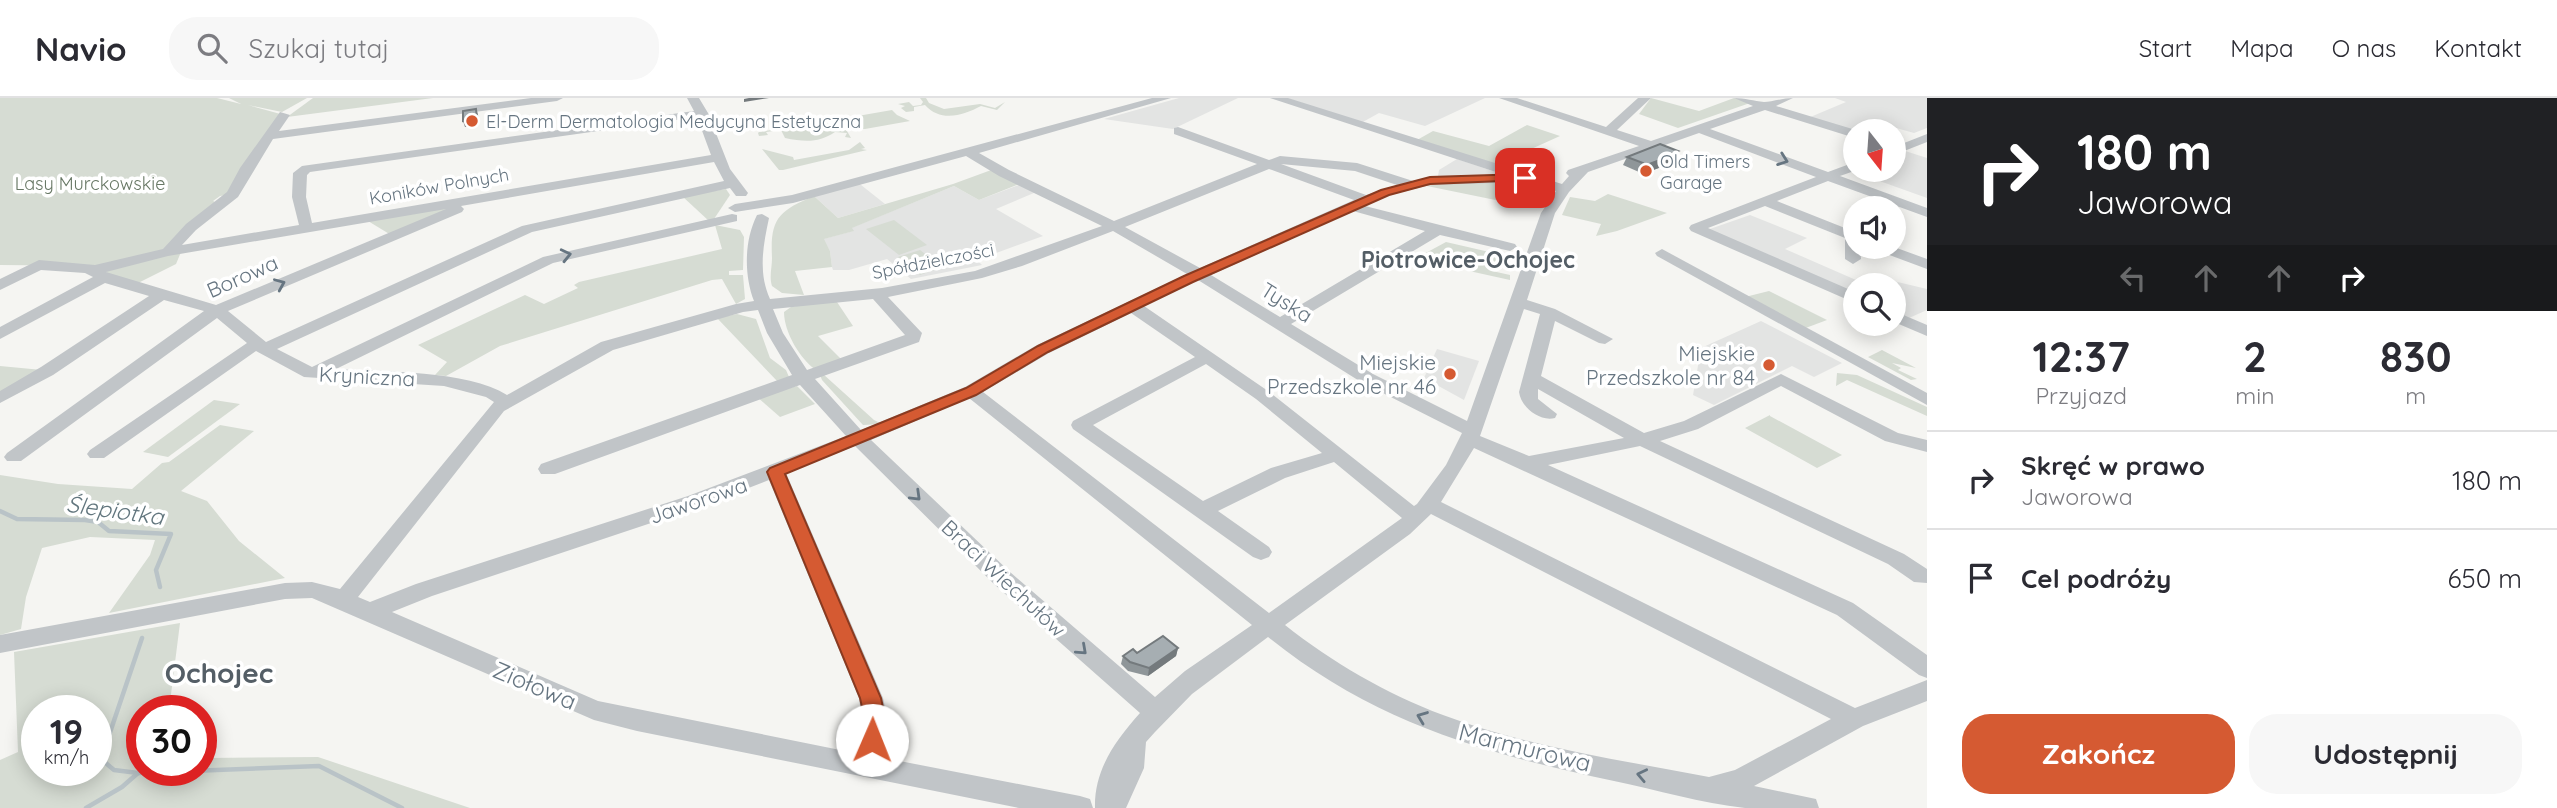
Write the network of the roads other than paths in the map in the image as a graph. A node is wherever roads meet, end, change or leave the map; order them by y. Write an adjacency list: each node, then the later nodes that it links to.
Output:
1 (557, 98): 16 (street)
2 (693, 98): 10 (street)
3 (1164, 98): 20 (street)
4 (1276, 98): 25 (street)
5 (1505, 98): 15 (street)
6 (1646, 98): 15 (street)
7 (1740, 98): 9 (street)
8 (1787, 98): 9 (street)
9 (1764, 105): 12 (street); 13 (street)
10 (702, 113): 21 (street); 36 (street)
11 (284, 115): 16 (street)
12 (1696, 128): 18 (street); 24 (street, one-way to 24)
13 (1843, 130)
14 (1178, 131): 22 (street)
15 (1609, 131): 18 (street)
16 (270, 136): 41 (street)
17 (1927, 138): 19 (street)
18 (1650, 145): 28 (street)
19 (1906, 145)
20 (967, 151): 32 (street); 35 (street, Tyska)
21 (717, 158): 27 (street); 29 (street, Koników Polnych)
22 (1271, 164): 26 (street, Spółdzielczości); 31 (street); 35 (street, Spółdzielczości)
23 (1843, 171): 24 (street)
24 (1829, 176): 30 (street); 33 (street)
25 (1525, 178): 26 (street, Jaworowa); 28 (street)
26 (1408, 184): 31 (street, Jaworowa)
27 (736, 187): 32 (street); 34 (street); 59 (street)
28 (1559, 188): 51 (street)
29 (475, 198): 36 (street, Koników Polnych); 54 (street, Borowa, one-way to 29)
30 (1765, 201): 38 (street); 49 (street)
31 (1359, 203): 37 (street); 46 (street, Jaworowa)
32 (761, 210): 34 (street); 39 (street, Braci Wiechułów)
33 (1927, 213)
34 (736, 216): 39 (street); 61 (street, one-way to 34)
35 (1114, 226): 46 (street, Tyska); 48 (street, Spółdzielczości)
36 (307, 230): 41 (street, Koników Polnych)
37 (1437, 230): 40 (street); 56 (street)
38 (1843, 232)
39 (756, 236): 52 (street, Braci Wiechułów)
40 (1510, 247)
41 (168, 252): 45 (street, Koników Polnych)
42 (1662, 253): 66 (street)
43 (1906, 256): 44 (street)
44 (1927, 264)
45 (99, 274): 47 (street, Kryniczna); 50 (street, Kryniczna); 57 (street)
46 (1199, 275): 53 (street, Jaworowa); 56 (street, Tyska)
47 (0, 285)
48 (876, 293): 52 (street, Spółdzielczości); 62 (street)
49 (1843, 293)
50 (163, 294): 54 (street, Kryniczna); 65 (street)
51 (1518, 302): 55 (street); 69 (street)
52 (762, 304): 62 (street, Braci Wiechułów); 67 (street, Spółdzielczości)
53 (1134, 307): 60 (street); 64 (street, Jaworowa)
54 (217, 310): 59 (street, Kryniczna); 75 (street, Borowa)
55 (1549, 312): 58 (street); 63 (street)
56 (1279, 324): 69 (street, Tyska)
57 (0, 334)
58 (1605, 339)
59 (261, 346): 61 (street, Kryniczna); 73 (street)
60 (1207, 357): 74 (street); 79 (street)
61 (313, 374): 67 (street, Kryniczna)
62 (803, 377): 70 (street, Braci Wiechułów); 77 (street)
63 (1532, 378): 68 (street); 71 (street)
64 (971, 391): 70 (street, Jaworowa); 85 (street, Marmurowa)
65 (0, 398)
66 (1927, 400)
67 (506, 402): 83 (street)
68 (1548, 414)
69 (1471, 435): 76 (street, Tyska); 80 (street)
70 (859, 439): 78 (street, Jaworowa); 89 (street, Braci Wiechułów, one-way to 89)
71 (1642, 440): 72 (street); 76 (street); 82 (street)
72 (1927, 446)
73 (97, 454)
74 (1337, 455): 79 (street); 80 (street)
75 (14, 457)
76 (1527, 463): 87 (street, Tyska)
77 (548, 469)
78 (776, 472): 84 (street, Jaworowa); 91 (street)
79 (1202, 510): 81 (street)
80 (1422, 511): 85 (street); 90 (street)
81 (1261, 552)
82 (1922, 576)
83 (342, 601): 84 (street, Ziołowa); 86 (street, Ziołowa)
84 (368, 612): 91 (street, Ziołowa)
85 (1268, 625): 89 (street); 92 (street, Marmurowa, one-way to 85)
86 (0, 644)
87 (1927, 668)
88 (1927, 690): 90 (street)
89 (1155, 712): 94 (street)
90 (1854, 719): 92 (street)
91 (864, 765): 93 (street, Ziołowa)
92 (1708, 789): 95 (street, Marmurowa)
93 (1080, 808)
94 (1110, 808)
95 (1805, 808)

